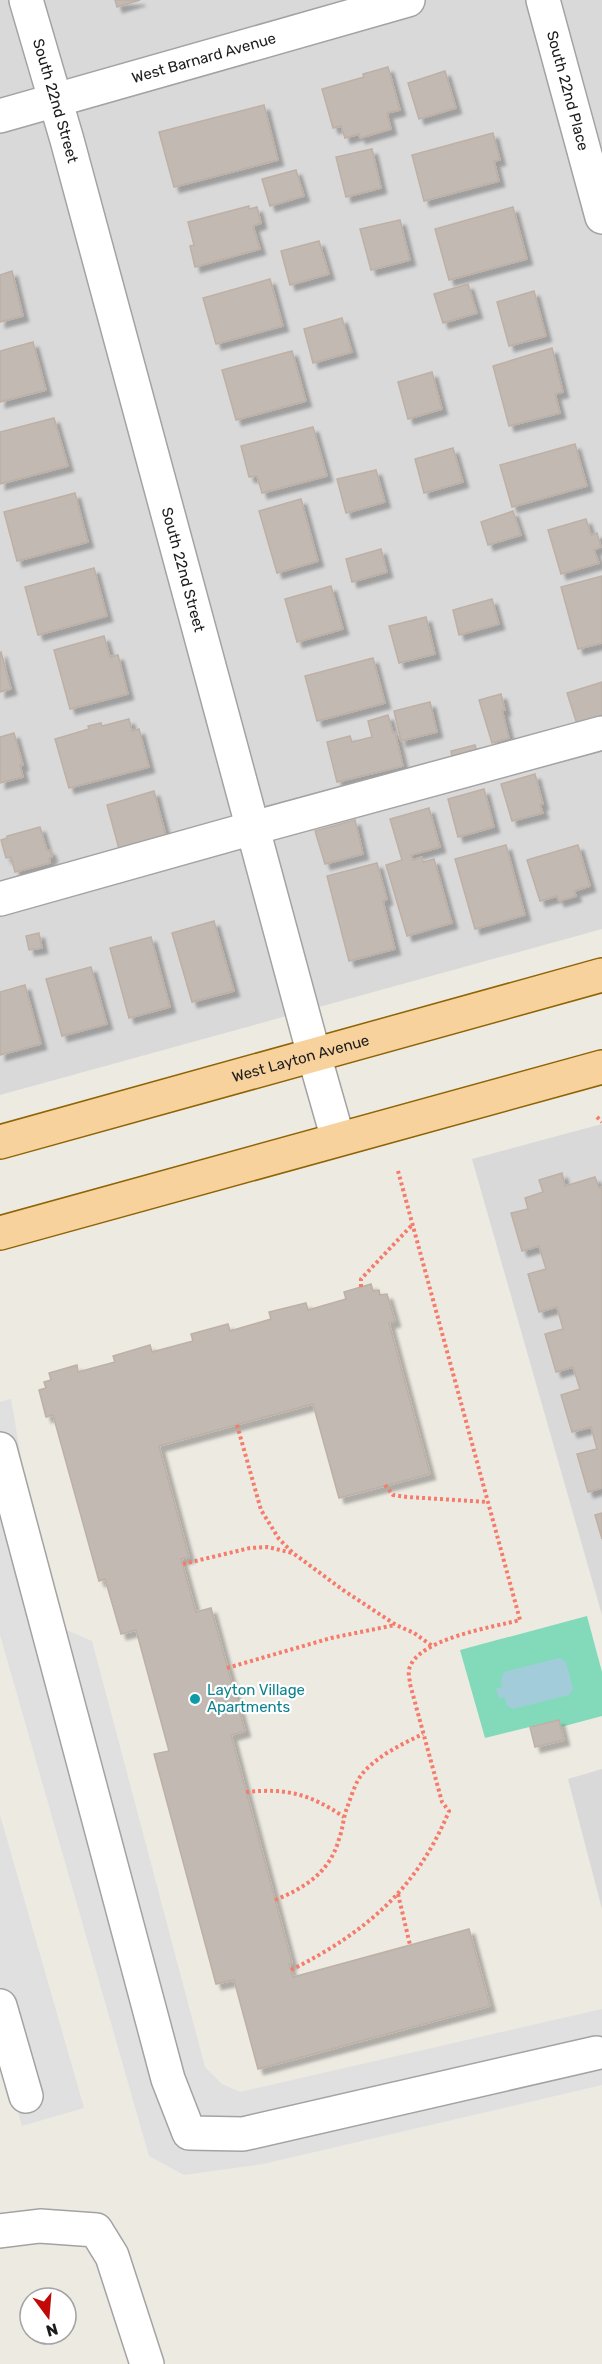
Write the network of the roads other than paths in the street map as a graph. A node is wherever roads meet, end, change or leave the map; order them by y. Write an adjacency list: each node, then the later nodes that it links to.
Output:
1 (26, 0): 4 (street, South 22nd Street)
2 (408, 0): 4 (street, West Barnard Avenue)
3 (543, 0): 6 (street, South 22nd Place)
4 (55, 101): 5 (street, West Barnard Avenue); 8 (street, South 22nd Street)
5 (0, 116)
6 (602, 217)
7 (602, 733): 8 (street)
8 (253, 828): 9 (street); 11 (street, South 22nd Street)
9 (0, 899)
10 (602, 975): 11 (main road, West Layton Avenue)
11 (314, 1055): 13 (street, South 22nd Street); 14 (main road, West Layton Avenue)
12 (602, 1067): 13 (main road)
13 (338, 1139): 15 (main road)
14 (0, 1142)
15 (0, 1233)
16 (0, 1449): 18 (street)
17 (0, 2006): 19 (street)
18 (596, 2053)
19 (26, 2096)
20 (0, 2231): 21 (street)
21 (147, 2364)

